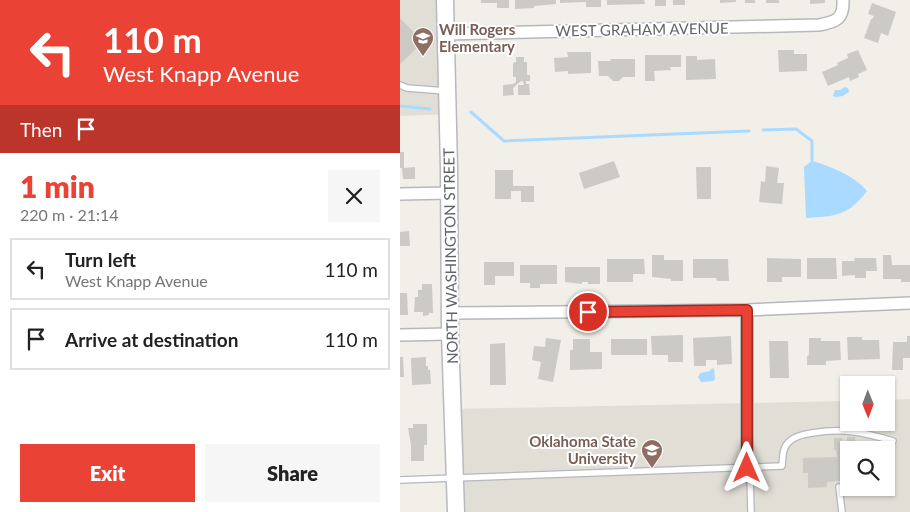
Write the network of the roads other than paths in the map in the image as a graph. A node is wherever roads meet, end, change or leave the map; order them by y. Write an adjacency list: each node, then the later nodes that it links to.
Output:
1 (445, 0): 3 (main road, NORTH WASHINGTON STREET)
2 (843, 0): 3 (street, WEST GRAHAM AVENUE)
3 (446, 34): 5 (main road, NORTH WASHINGTON STREET)
4 (400, 85): 5 (lane)
5 (448, 92): 6 (main road, NORTH WASHINGTON STREET)
6 (450, 193): 7 (street); 10 (main road, NORTH WASHINGTON STREET)
7 (400, 194)
8 (910, 303): 9 (street)
9 (747, 310): 10 (street); 14 (street)
10 (450, 313): 11 (main road, NORTH WASHINGTON STREET)
11 (450, 334): 12 (street); 15 (main road, NORTH WASHINGTON STREET)
12 (400, 335)
13 (893, 441): 14 (lane)
14 (747, 468): 15 (lane); 19 (lane)
15 (455, 479): 16 (lane); 18 (main road, NORTH WASHINGTON STREET)
16 (400, 480)
17 (839, 487): 20 (lane)
18 (456, 512)
19 (751, 512)
20 (842, 512)

